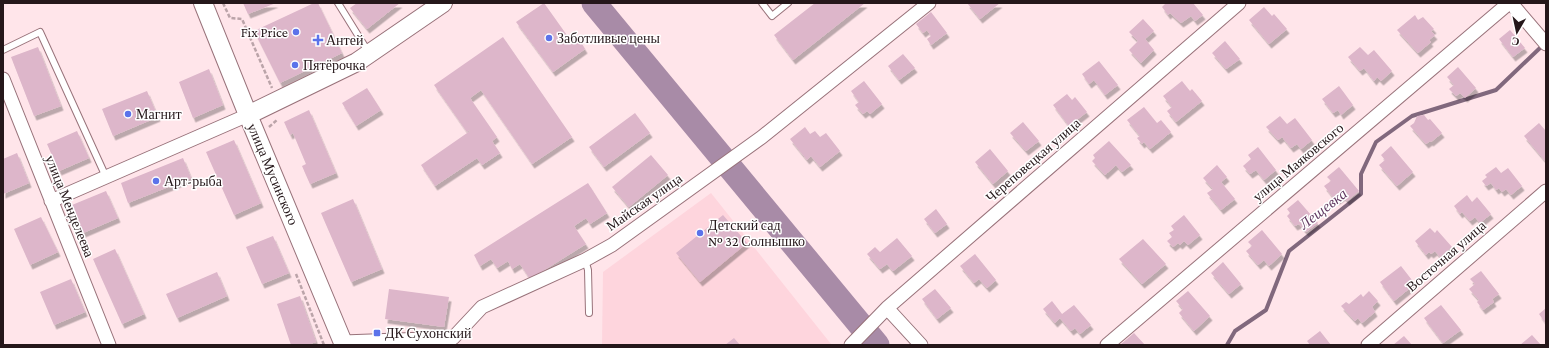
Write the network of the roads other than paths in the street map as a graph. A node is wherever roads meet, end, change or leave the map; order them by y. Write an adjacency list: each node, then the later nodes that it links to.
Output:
1 (203, 3): 13 (street, улица Мусинского)
2 (338, 3): 11 (lane)
3 (443, 3): 11 (street)
4 (762, 3): 5 (lane)
5 (788, 3)
6 (928, 3): 17 (street, Майская улица)
7 (1239, 3): 18 (street, Череповецкая улица)
8 (1510, 3): 9 (street); 24 (street, улица Маяковского)
9 (1546, 44)
10 (3, 50): 14 (lane)
11 (370, 54): 13 (street)
12 (3, 79): 16 (street, улица Менделеева)
13 (248, 115): 14 (street); 20 (street, улица Мусинского)
14 (106, 177): 16 (street)
15 (1546, 191): 25 (street, Восточная улица)
16 (51, 201): 21 (street, улица Менделеева)
17 (585, 260): 19 (lane); 20 (street, Майская улица)
18 (887, 308): 22 (street, Череповецкая улица); 23 (street)
19 (589, 313)
20 (344, 343)
21 (109, 345)
22 (852, 345)
23 (921, 345)
24 (1107, 345)
25 (1368, 345)

